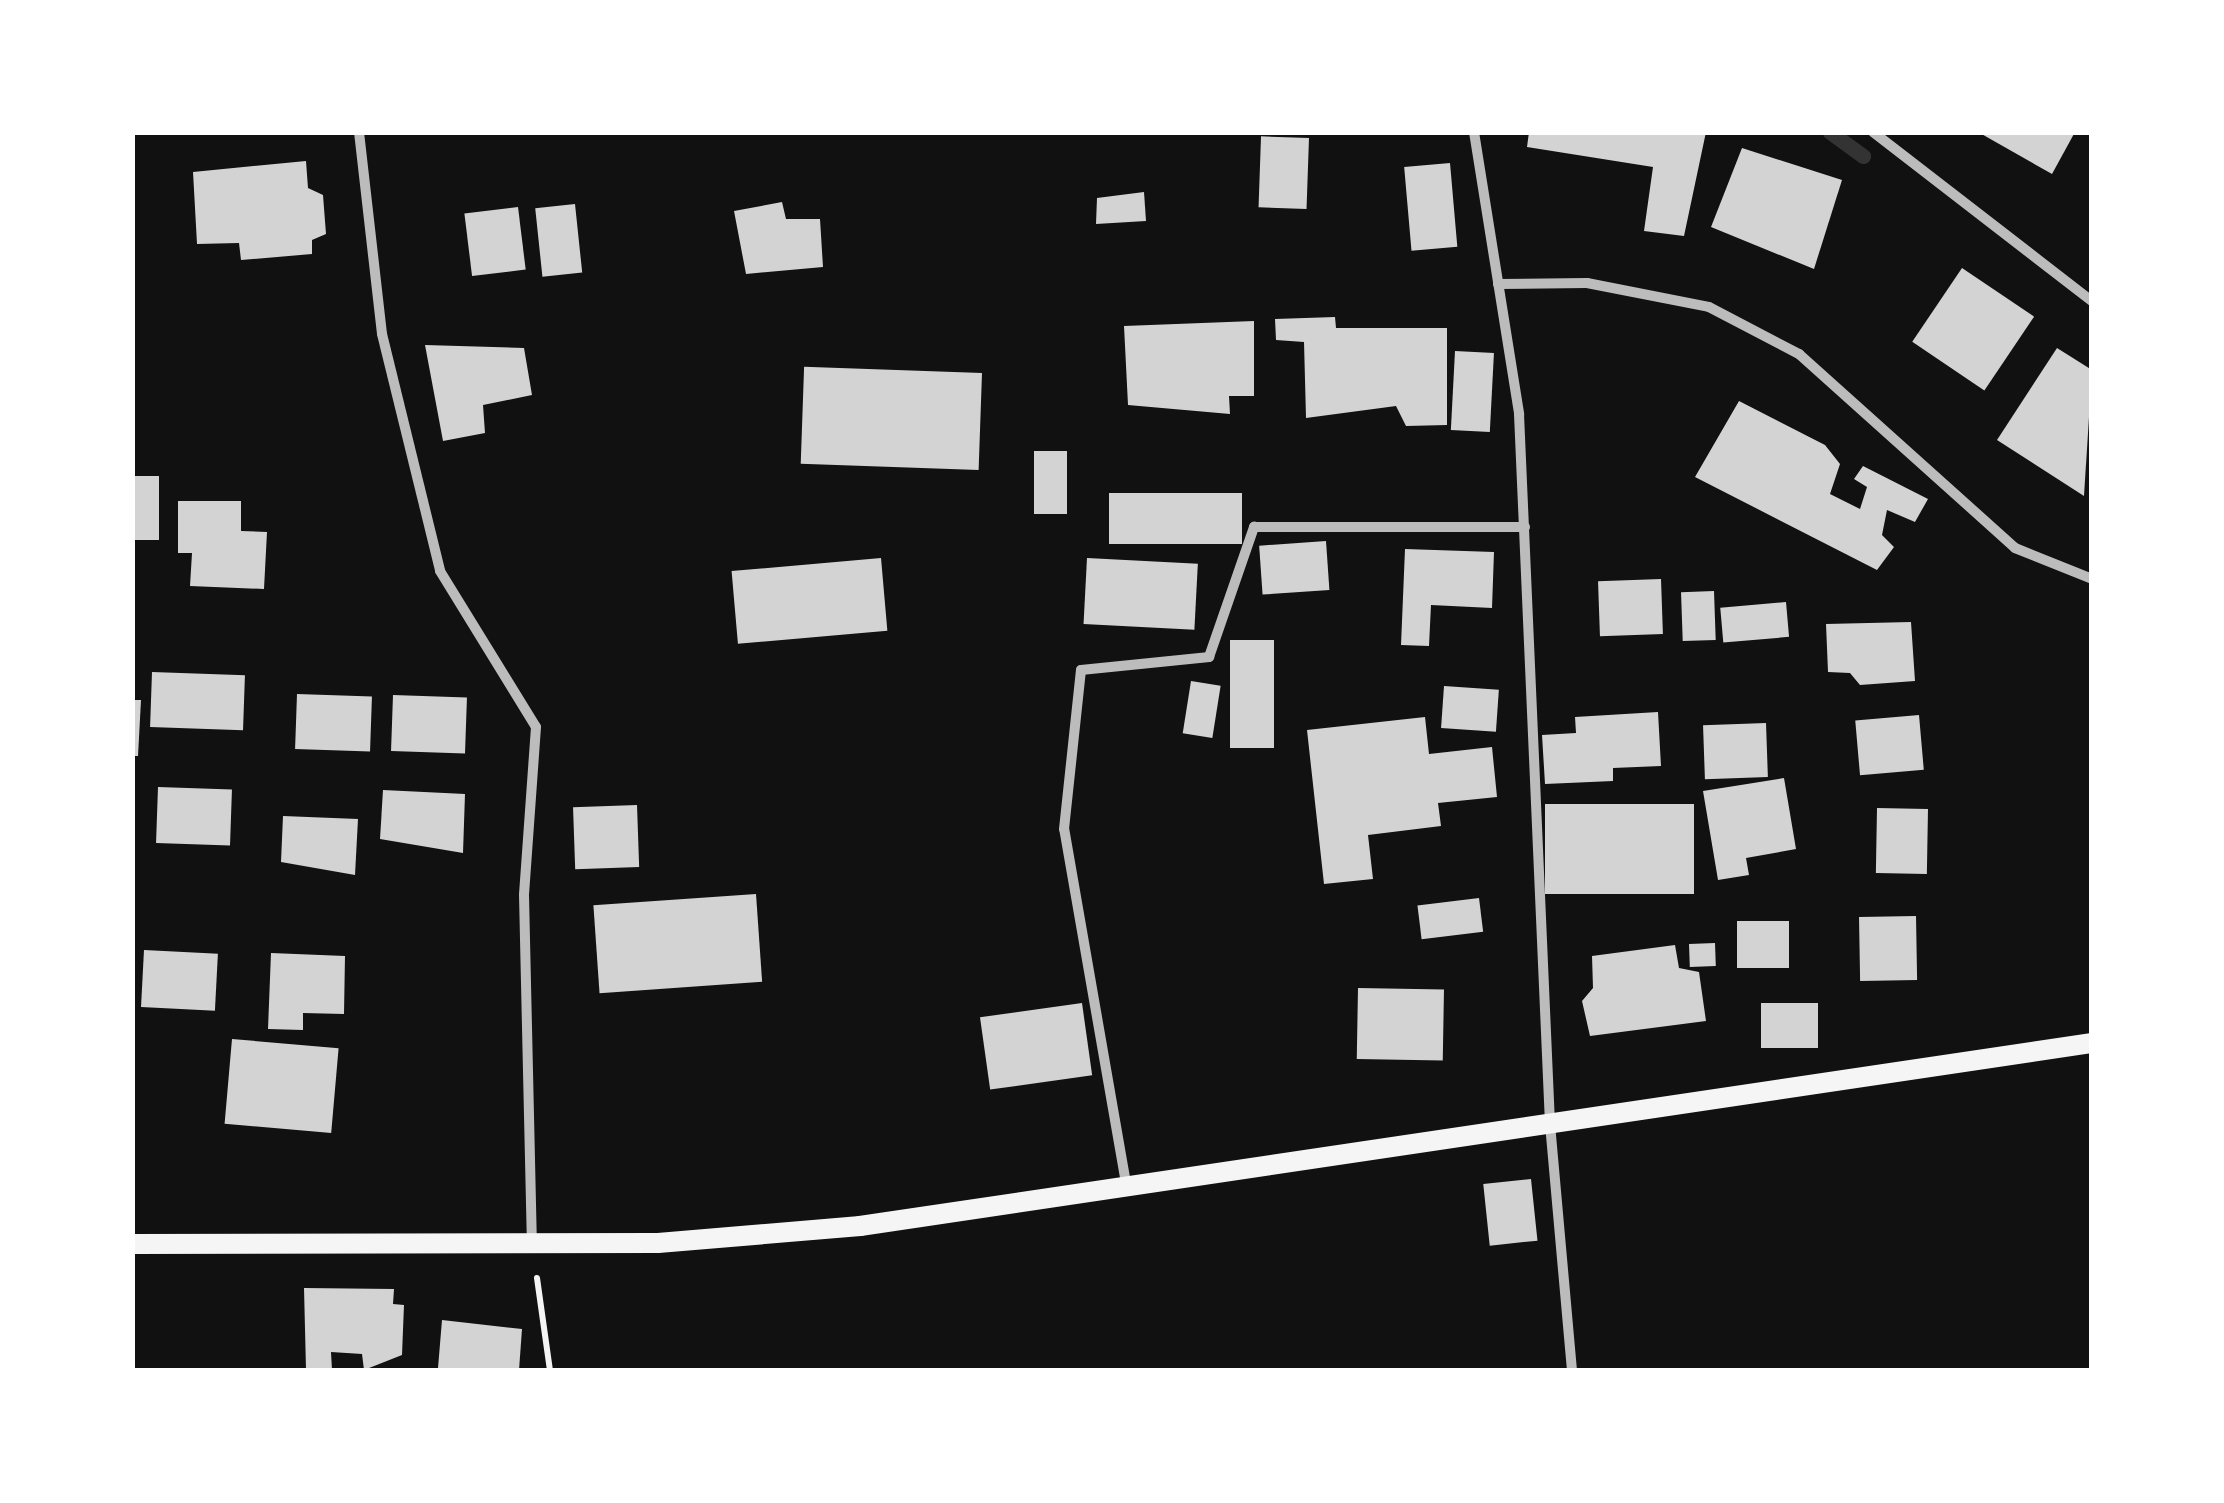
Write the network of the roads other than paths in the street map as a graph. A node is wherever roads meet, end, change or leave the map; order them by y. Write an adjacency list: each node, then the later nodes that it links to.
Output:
1 (359, 132): 12 (street)
2 (1474, 132): 4 (street)
3 (1873, 132): 5 (street)
4 (1498, 284): 6 (street); 7 (street)
5 (2092, 301)
6 (1525, 528): 9 (street); 10 (street)
7 (2092, 579)
8 (2092, 1043): 9 (main road)
9 (1550, 1124): 10 (main road); 13 (street)
10 (1127, 1189): 12 (main road)
11 (132, 1244): 12 (main road)
12 (532, 1244)
13 (1572, 1370)

